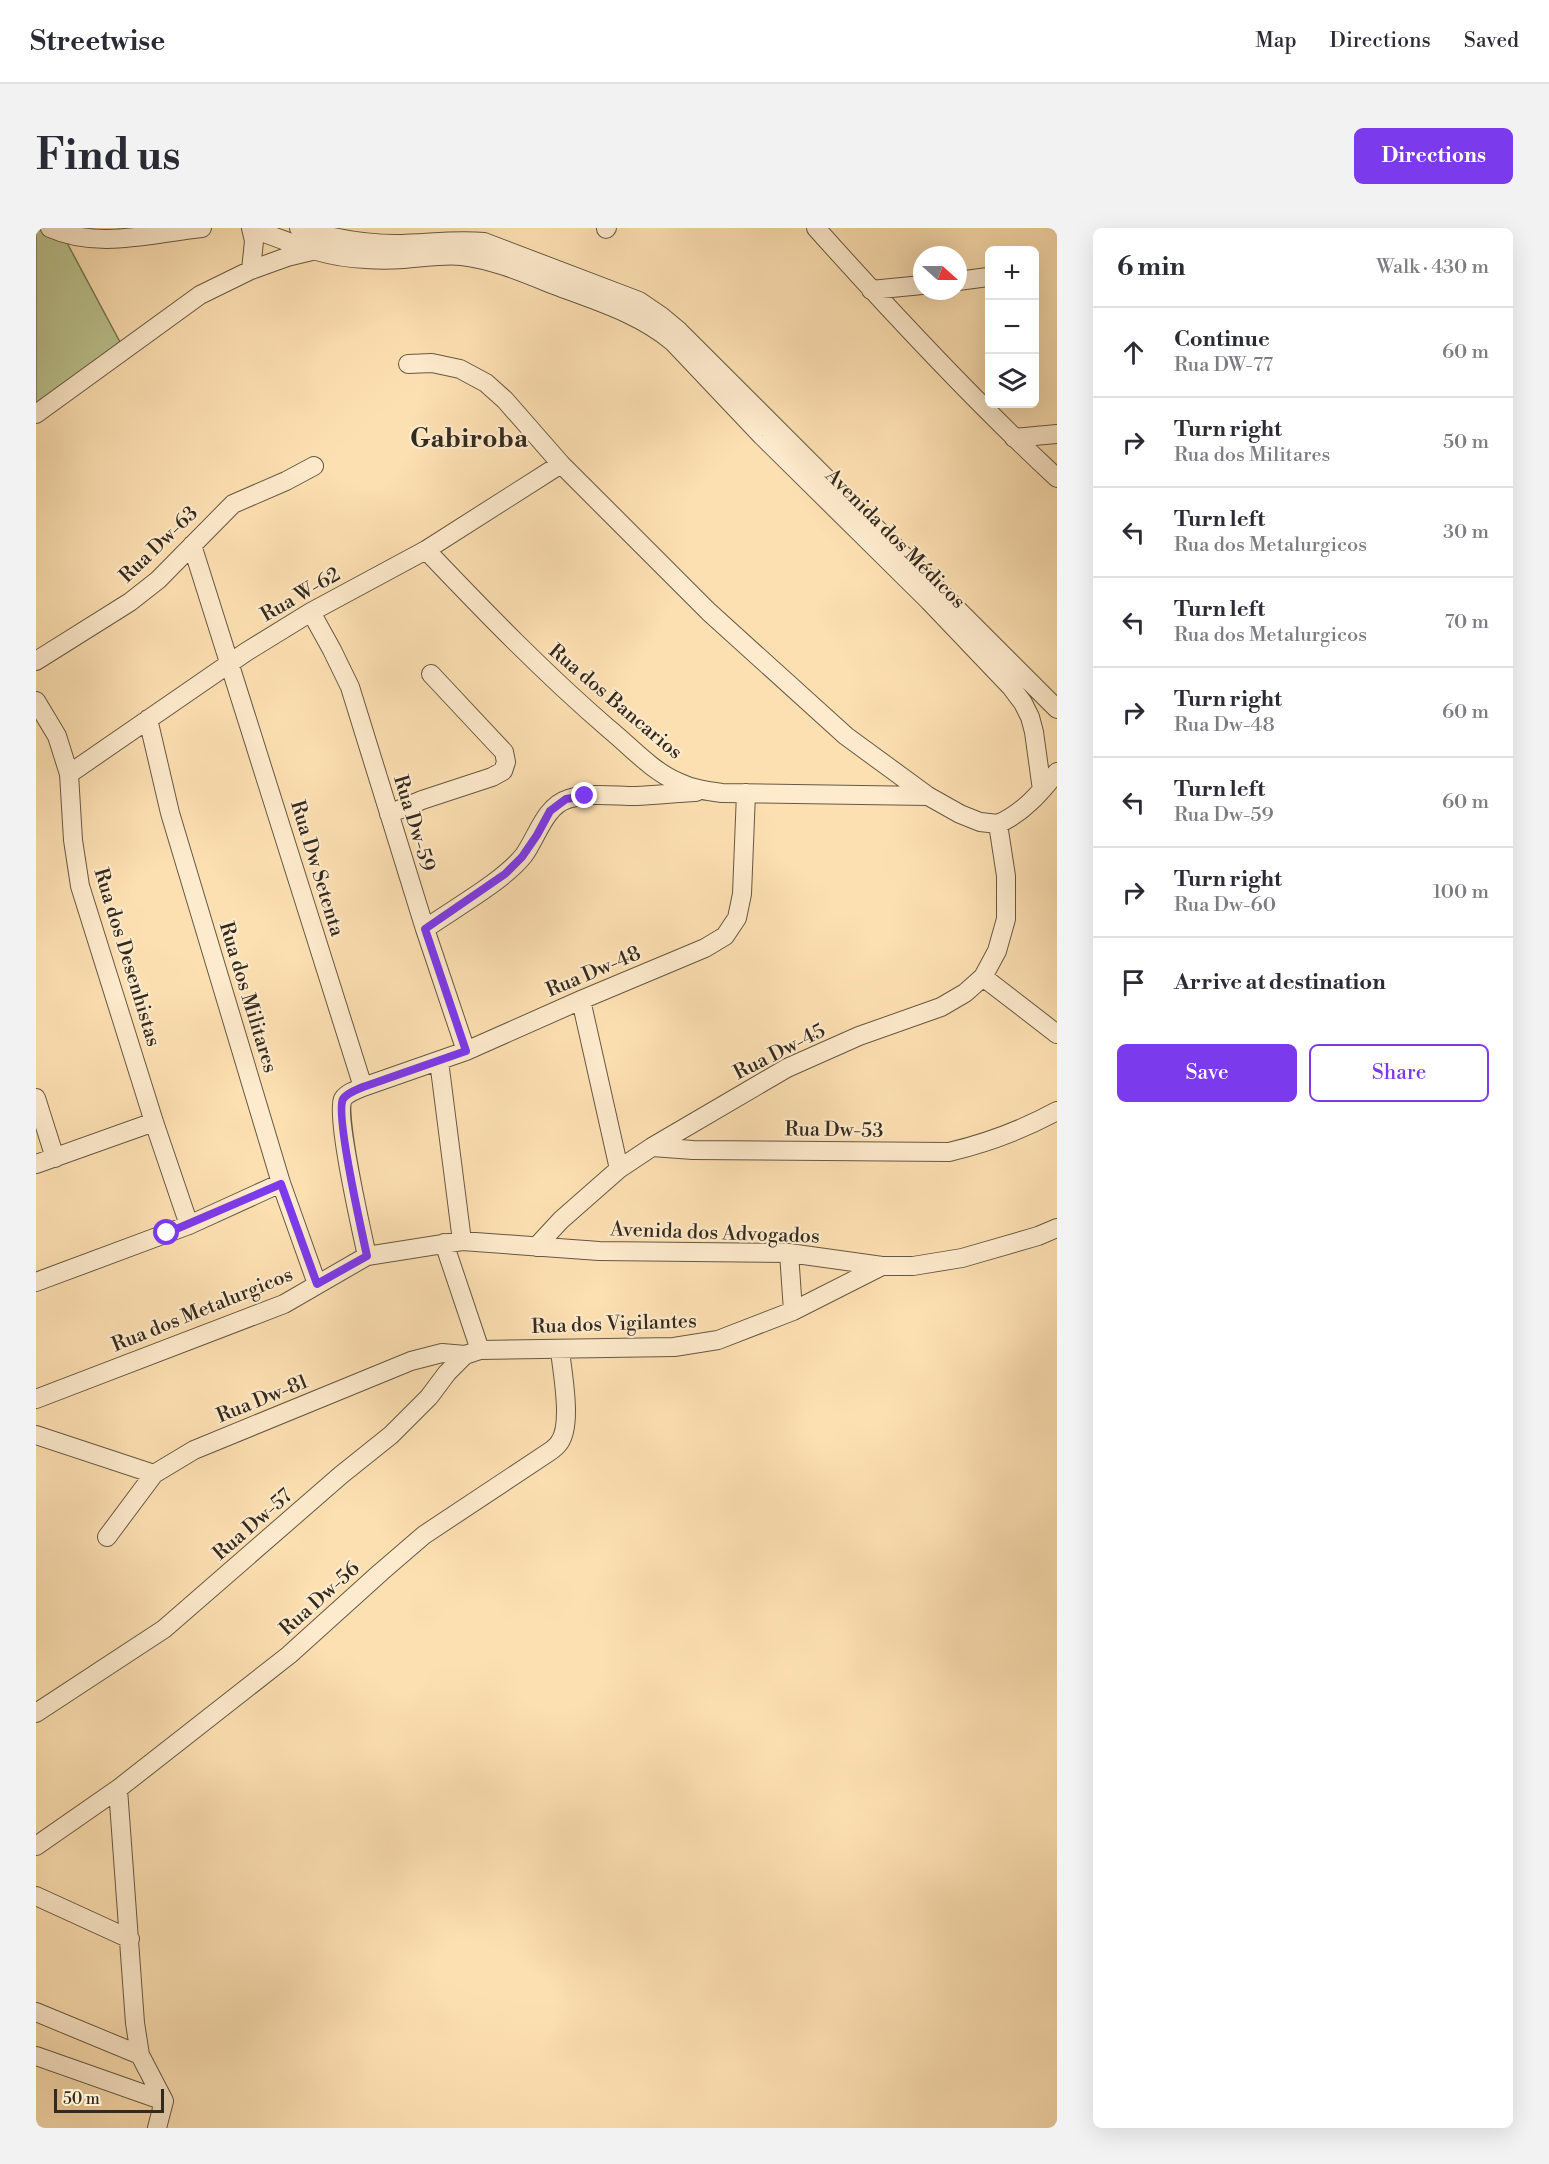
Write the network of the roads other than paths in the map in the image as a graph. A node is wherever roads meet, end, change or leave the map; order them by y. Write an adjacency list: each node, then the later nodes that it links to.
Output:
1 (50, 228): 6 (street)
2 (202, 228): 6 (street)
3 (251, 228): 7 (street, Avenida dos Médicos); 8 (street)
4 (299, 228): 13 (street, Avenida dos Médicos)
5 (816, 228): 12 (street)
6 (104, 234)
7 (312, 251): 8 (street); 13 (street, Avenida dos Médicos)
8 (250, 270): 15 (street)
9 (985, 277): 10 (street)
10 (967, 279)
11 (913, 286): 12 (street)
12 (871, 290): 17 (street)
13 (676, 336): 24 (street, Avenida dos Médicos)
14 (408, 364): 18 (street)
15 (36, 414)
16 (1057, 434): 17 (street)
17 (1014, 438): 20 (street)
18 (561, 464): 22 (street, Rua W-62); 36 (street)
19 (314, 466): 21 (street, Rua Dw-63)
20 (1057, 478)
21 (192, 545): 25 (street, Rua Dw-63); 26 (street, Rua Dw Setenta)
22 (426, 550): 23 (street, Rua W-62); 34 (street, Rua dos Bancarios)
23 (311, 612): 26 (street, Rua W-62); 37 (street, Rua Dw-59)
24 (968, 632): 29 (street, Avenida dos Médicos); 33 (street, Avenida dos Médicos)
25 (36, 661)
26 (231, 663): 30 (street, Rua W-62); 45 (street, Rua Dw Setenta)
27 (431, 675): 37 (street)
28 (36, 701): 32 (street, Rua dos Desenhistas)
29 (1057, 709)
30 (148, 719): 32 (street, Rua W-62); 53 (street, Rua dos Militares)
31 (1057, 772): 33 (street)
32 (69, 774): 48 (street, Rua dos Desenhistas)
33 (1042, 790): 38 (street)
34 (705, 791): 35 (street, Rua dos Bancarios); 39 (street)
35 (746, 794): 36 (street, Rua dos Bancarios); 41 (street, Rua Dw-48)
36 (928, 796): 38 (street)
37 (389, 814): 39 (street, Rua Dw-59)
38 (998, 824): 40 (street)
39 (425, 929): 43 (street, Rua Dw-59)
40 (983, 976): 42 (street); 49 (street, Rua Dw-45)
41 (581, 1000): 43 (street, Rua Dw-48); 52 (street)
42 (1057, 1034)
43 (466, 1051): 44 (street, Rua Dw-48)
44 (439, 1061): 45 (street, Rua Dw-48); 56 (street)
45 (363, 1087): 60 (street, Rua Dw-48)
46 (36, 1098): 50 (street)
47 (1057, 1111): 49 (street, Rua Dw-53)
48 (154, 1122): 50 (street); 54 (street, Rua dos Desenhistas)
49 (652, 1147): 52 (street, Rua Dw-45)
50 (55, 1158): 51 (street)
51 (36, 1164)
52 (619, 1169): 58 (street, Rua Dw-45)
53 (281, 1184): 54 (street); 63 (street, Rua dos Militares)
54 (189, 1225): 62 (street)
55 (1057, 1227): 61 (street, Avenida dos Advogados)
56 (462, 1241): 57 (street, Avenida dos Advogados); 58 (street, Avenida dos Advogados)
57 (444, 1243): 60 (street, Avenida dos Advogados); 66 (street)
58 (536, 1247): 59 (street, Avenida dos Advogados)
59 (789, 1253): 61 (street, Avenida dos Advogados); 64 (street)
60 (367, 1256): 63 (street, Rua dos Metalurgicos)
61 (882, 1266): 64 (street, Rua dos Vigilantes)
62 (36, 1282)
63 (317, 1284): 67 (street, Rua dos Metalurgicos)
64 (793, 1311): 65 (street, Rua dos Vigilantes)
65 (560, 1350): 66 (street, Rua dos Vigilantes); 72 (street, Rua Dw-56)
66 (472, 1353): 69 (street, Rua Dw-81); 71 (street, Rua Dw-57)
67 (36, 1399)
68 (36, 1434): 69 (street)
69 (154, 1474): 70 (street, Rua Dw-81)
70 (107, 1537)
71 (36, 1713)
72 (118, 1789): 73 (street, Rua Dw-56); 75 (street)
73 (36, 1846)
74 (36, 1896): 75 (street)
75 (130, 1939): 77 (street)
76 (36, 2012): 77 (street)
77 (140, 2055): 79 (street)
78 (36, 2056): 79 (street)
79 (164, 2101): 80 (street)
80 (157, 2128)

